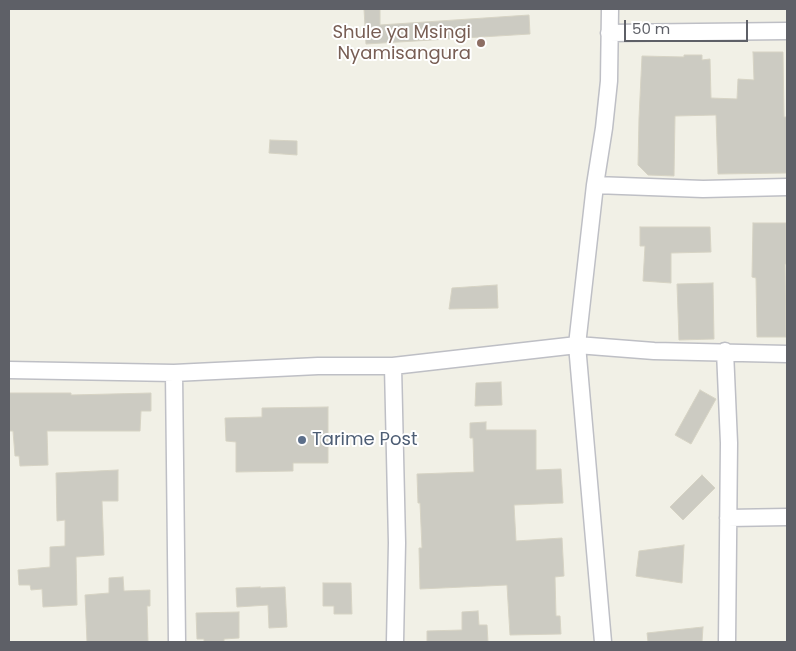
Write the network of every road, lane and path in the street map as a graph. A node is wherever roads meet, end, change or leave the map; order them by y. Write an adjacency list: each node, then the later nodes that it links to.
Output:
1 (610, 9): 3 (street)
2 (787, 31): 3 (street)
3 (609, 33): 4 (street)
4 (595, 185): 5 (street); 6 (street)
5 (787, 187)
6 (578, 345): 7 (street); 9 (street); 16 (street)
7 (725, 351): 8 (street); 13 (street)
8 (787, 354)
9 (393, 366): 11 (street); 15 (street)
10 (9, 370): 11 (street)
11 (174, 373): 14 (street)
12 (787, 517): 13 (street)
13 (728, 518): 17 (street)
14 (176, 642)
15 (395, 642)
16 (603, 642)
17 (727, 642)

